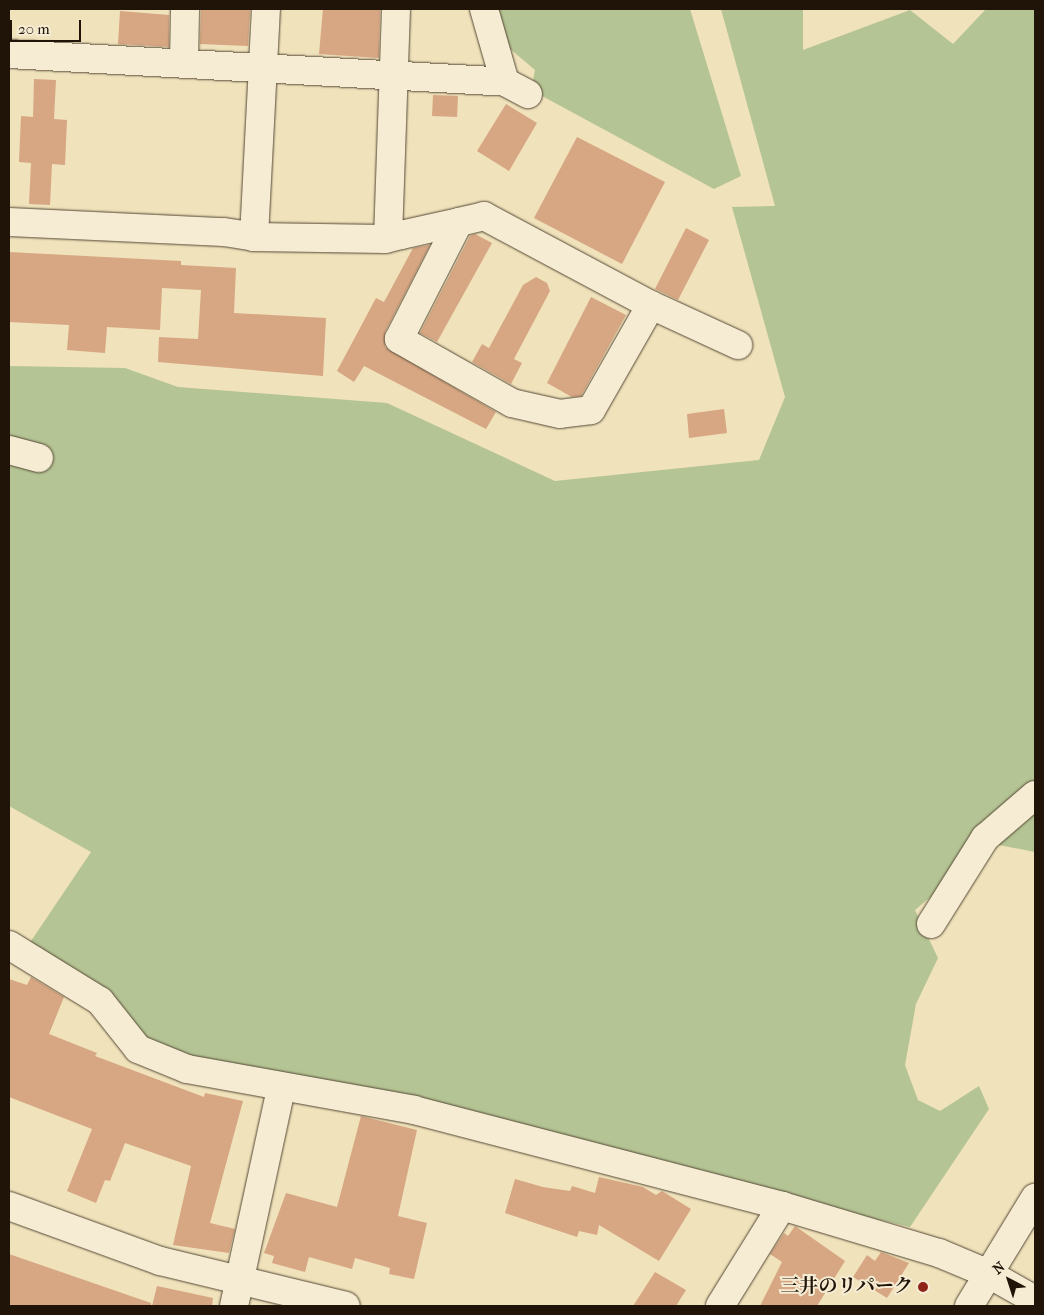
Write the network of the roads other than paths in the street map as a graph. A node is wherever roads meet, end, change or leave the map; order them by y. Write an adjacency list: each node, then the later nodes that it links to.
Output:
1 (185, 9): 6 (street)
2 (266, 9): 7 (street)
3 (396, 9): 8 (street)
4 (484, 9): 9 (street)
5 (9, 54): 6 (street)
6 (184, 63): 7 (street)
7 (263, 67): 8 (street); 13 (street)
8 (396, 75): 9 (street); 14 (street)
9 (504, 82): 10 (street)
10 (528, 94)
11 (9, 222): 13 (street)
12 (459, 222): 14 (street); 15 (street); 15 (street)
13 (254, 236): 14 (street)
14 (388, 238)
15 (651, 306): 16 (street)
16 (738, 345)
17 (9, 450): 18 (street)
18 (39, 458)
19 (1035, 795): 20 (street)
20 (932, 924)
21 (9, 945): 22 (street)
22 (281, 1088): 25 (street); 27 (street)
23 (1035, 1198): 26 (street)
24 (9, 1206): 27 (street)
25 (782, 1206): 26 (street); 30 (street)
26 (989, 1274): 28 (street); 31 (street)
27 (238, 1294): 29 (street)
28 (1035, 1300)
29 (346, 1306)
30 (720, 1306)
31 (969, 1306)

